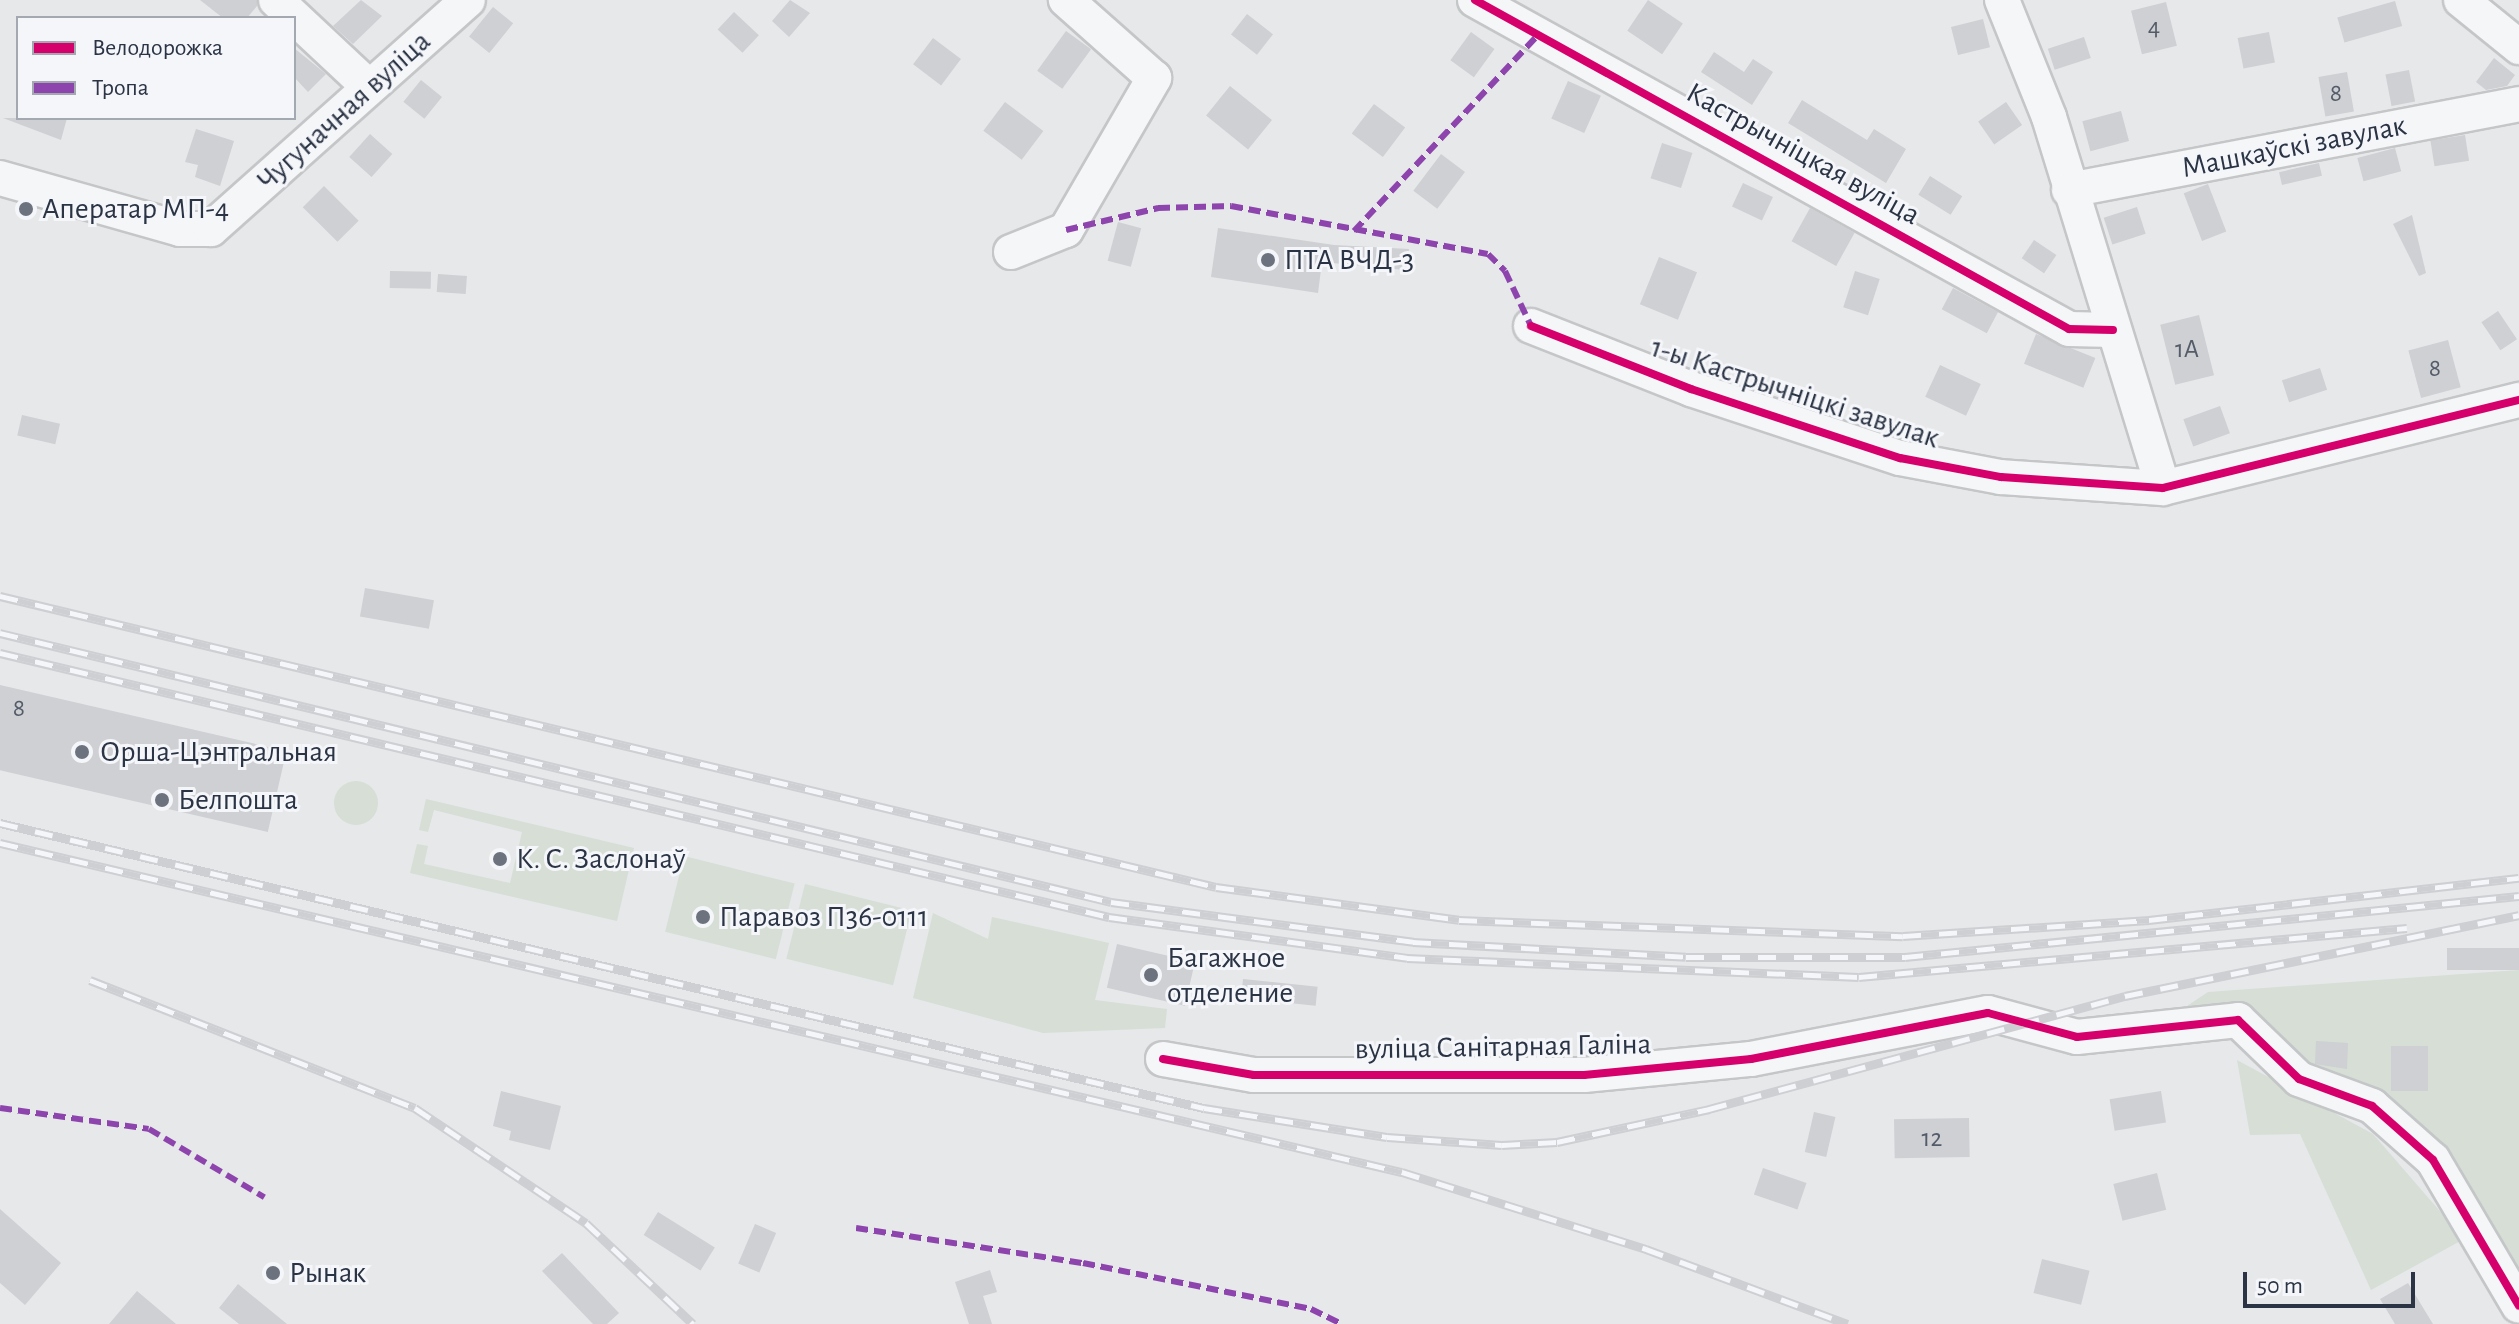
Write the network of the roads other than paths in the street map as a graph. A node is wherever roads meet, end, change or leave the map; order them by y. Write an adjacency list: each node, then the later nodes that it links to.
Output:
1 (276, 0): 7 (street)
2 (468, 0): 10 (street, Чугуначная вуліца)
3 (1066, 0): 14 (street)
4 (1475, 0): 16 (street, Кастрычніцкая вуліца)
5 (2002, 0): 13 (street)
6 (2461, 0): 9 (street)
7 (293, 16)
8 (296, 19): 10 (street)
9 (2519, 47)
10 (369, 87): 12 (street, Чугуначная вуліца)
11 (2519, 104): 13 (street, Машкаўскі завулак)
12 (0, 178)
13 (2069, 190): 16 (street)
14 (1011, 252)
15 (1531, 326): 18 (street, 1-ы Кастрычніцкі завулак)
16 (2113, 330): 18 (street)
17 (2519, 400): 18 (street, 1-ы Кастрычніцкі завулак)
18 (2163, 488)
19 (1163, 1059): 20 (street, вуліца Санітарная Галіна)
20 (2519, 1306)

